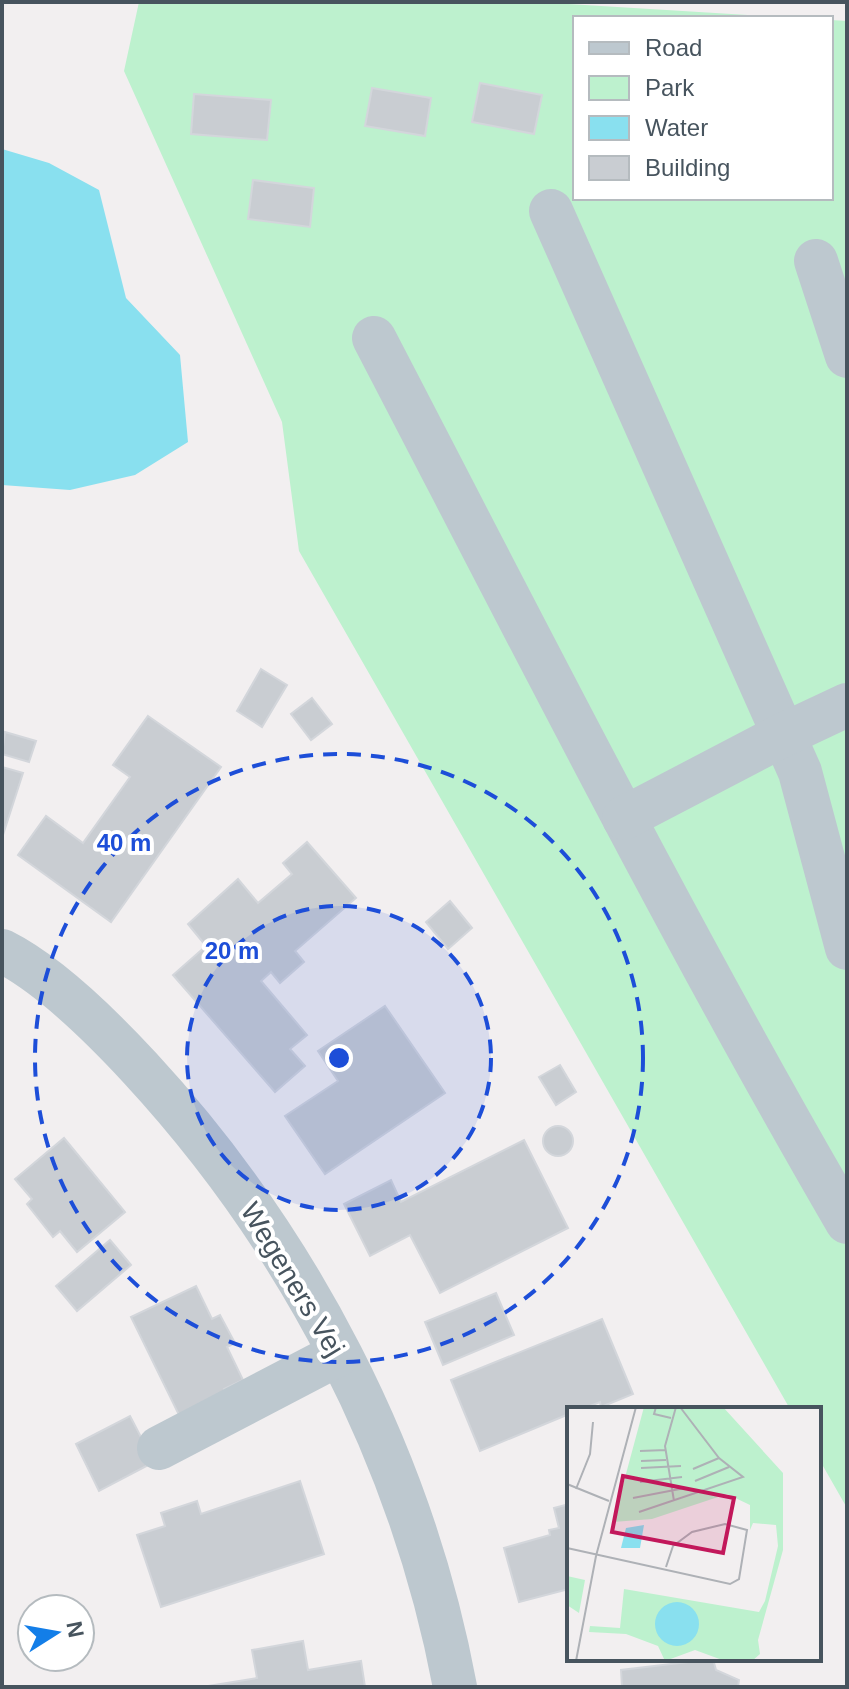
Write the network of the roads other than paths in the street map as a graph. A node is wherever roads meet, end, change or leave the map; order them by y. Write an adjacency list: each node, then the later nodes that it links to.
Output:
1 (551, 211): 6 (street)
2 (816, 261): 4 (street)
3 (374, 338): 7 (street)
4 (847, 356)
5 (847, 705): 6 (street)
6 (783, 735): 7 (street); 8 (street)
7 (624, 818): 10 (street)
8 (847, 948)
9 (2, 951): 11 (street, Wegeners Vej)
10 (847, 1222)
11 (339, 1354): 12 (street); 13 (street, Wegeners Vej)
12 (159, 1448)
13 (455, 1687)

